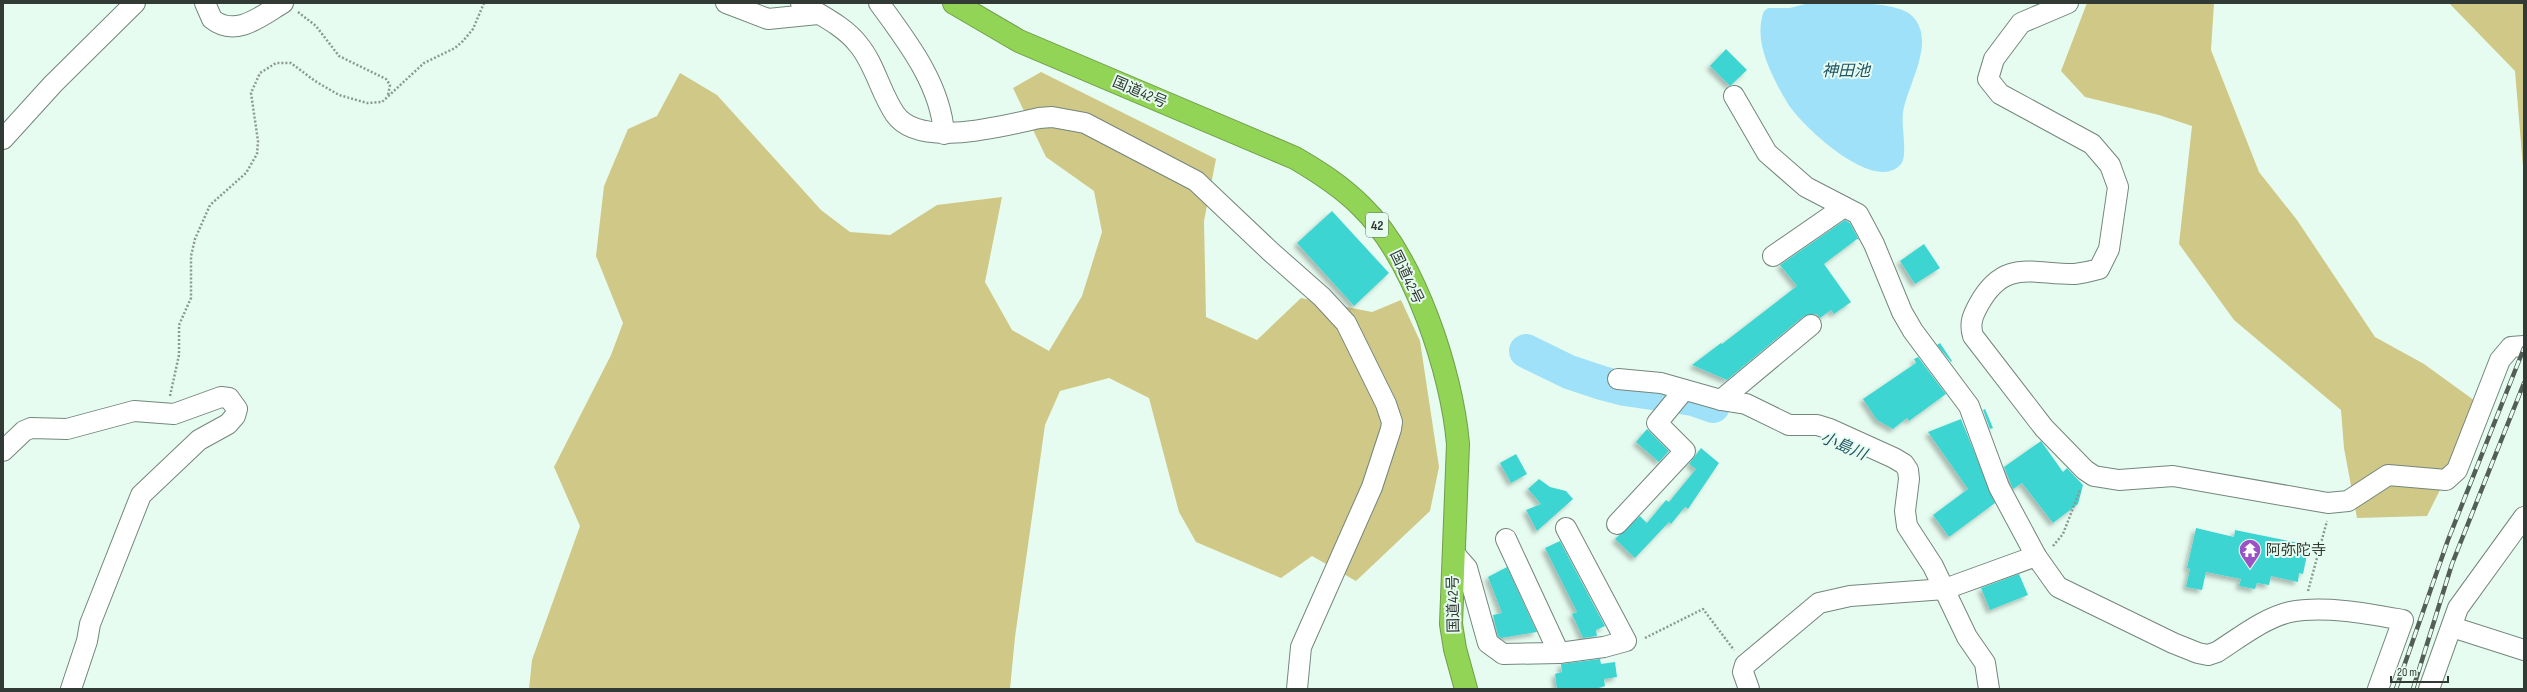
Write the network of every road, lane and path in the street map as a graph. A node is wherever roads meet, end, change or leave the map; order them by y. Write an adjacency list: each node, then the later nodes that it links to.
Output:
1 (135, 3): 14 (street)
2 (205, 3): 9 (street)
3 (726, 3): 10 (street)
4 (801, 3): 10 (street)
5 (879, 3): 13 (street)
6 (954, 3): 30 (highway, 国道42号 / 42)
7 (2068, 3): 24 (street)
8 (484, 4): 12 (path)
9 (280, 5): 12 (path)
10 (818, 14): 13 (street)
11 (1734, 96): 15 (street)
12 (386, 99): 22 (path)
13 (944, 134): 40 (street)
14 (3, 139)
15 (1844, 207): 16 (street); 31 (street)
16 (1773, 256)
17 (1811, 325): 21 (street)
18 (2524, 346): 25 (street)
19 (1618, 379): 20 (street)
20 (1684, 390): 21 (street); 27 (street)
21 (1721, 400): 32 (street)
22 (168, 413): 23 (street); 39 (street)
23 (3, 451)
24 (2086, 470): 25 (street); 31 (path)
25 (2320, 502): 33 (path)
26 (2524, 517): 34 (street)
27 (1617, 524)
28 (1566, 528): 35 (street)
29 (1506, 539): 37 (street)
30 (1453, 552): 37 (street); 41 (highway, 国道42号 / 42)
31 (2036, 557): 32 (street); 33 (street)
32 (1945, 589): 38 (street); 43 (street)
33 (2305, 611): 44 (street)
34 (2452, 627): 36 (street); 45 (street)
35 (1626, 641): 37 (street); 38 (path)
36 (2524, 650)
37 (1559, 653)
38 (1745, 665): 42 (street)
39 (71, 689)
40 (1297, 689)
41 (1466, 689)
42 (1749, 689)
43 (1989, 689)
44 (2378, 689)
45 (2429, 689)

